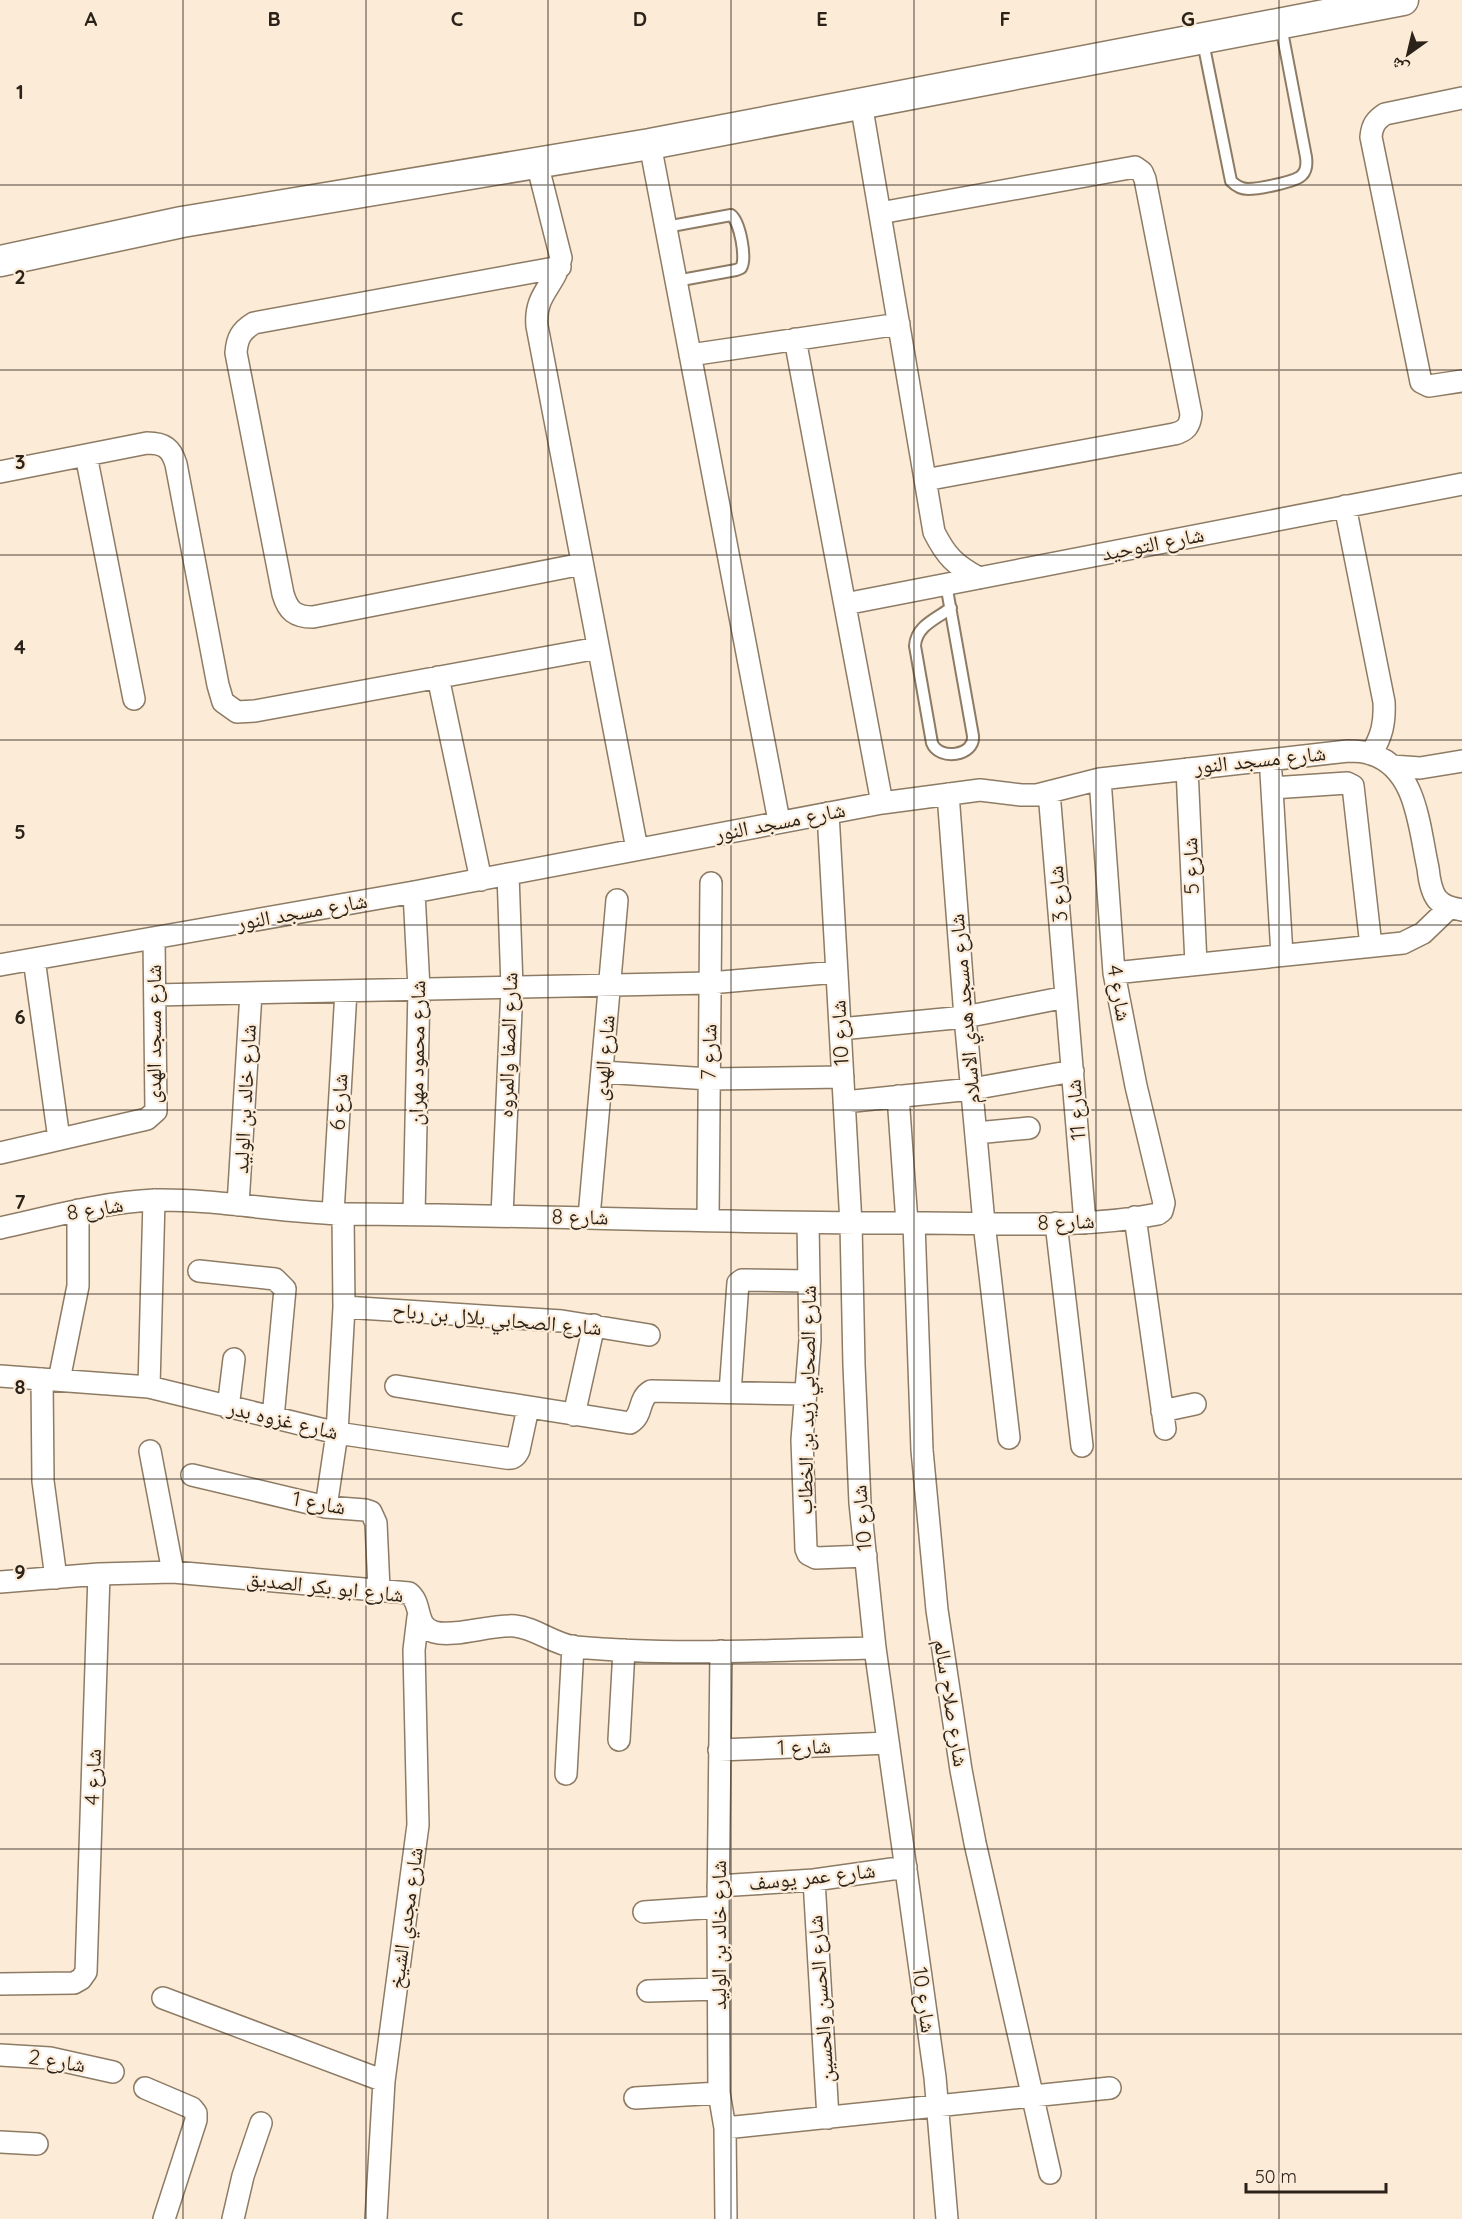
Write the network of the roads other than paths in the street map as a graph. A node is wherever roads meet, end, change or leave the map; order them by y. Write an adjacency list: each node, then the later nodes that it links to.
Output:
1 (1403, 0): 2 (street)
2 (1280, 23): 3 (street); 3 (lane)
3 (1202, 38): 5 (street)
4 (1462, 98): 16 (street)
5 (861, 103): 6 (street); 8 (street)
6 (650, 144): 7 (street); 9 (street)
7 (537, 163): 10 (street); 11 (street)
8 (880, 213): 13 (street); 19 (street)
9 (666, 227): 12 (street); 12 (lane)
10 (0, 261)
11 (560, 267): 22 (street); 22 (street)
12 (676, 282): 15 (street)
13 (899, 324): 14 (street); 19 (street)
14 (795, 339): 15 (street); 25 (street)
15 (690, 355): 41 (street)
16 (1462, 381)
17 (86, 455): 18 (street); 28 (street); 29 (street)
18 (0, 472)
19 (925, 480): 23 (street)
20 (1462, 483): 21 (street, شارع التوحيد)
21 (1345, 506): 23 (street, شارع التوحيد); 30 (street)
22 (582, 564): 27 (street)
23 (979, 578): 24 (street, شارع التوحيد)
24 (946, 584): 25 (street, شارع التوحيد); 26 (lane)
25 (844, 604): 39 (street)
26 (951, 608): 26 (lane)
27 (598, 648): 28 (street); 42 (street)
28 (438, 677): 44 (street)
29 (134, 699)
30 (1371, 754): 31 (street, شارع مسجد النور); 33 (street, شارع مسجد النور)
31 (1270, 759): 34 (street, شارع مسجد النور); 36 (street)
32 (1462, 761): 33 (street)
33 (1392, 766): 48 (street, شارع مسجد النور)
34 (1187, 769): 35 (street, شارع مسجد النور); 53 (street, شارع 5)
35 (1100, 779): 37 (street, شارع مسجد النور); 56 (street, شارع 4)
36 (1272, 788): 50 (street); 51 (street)
37 (1049, 792): 38 (street, شارع مسجد النور); 64 (street, شارع 3)
38 (948, 794): 39 (street, شارع مسجد النور); 65 (street, شارع مسجد هدي الاسلام)
39 (882, 803): 40 (street, شارع مسجد النور)
40 (828, 813): 41 (street, شارع مسجد النور); 55 (street, شارع 10)
41 (779, 821): 42 (street, شارع مسجد النور)
42 (637, 849): 43 (street, شارع مسجد النور)
43 (508, 874): 44 (street, شارع مسجد النور); 59 (street, شارع الصفا والمروه)
44 (481, 880): 46 (street, شارع مسجد النور)
45 (711, 884): 57 (street, شارع 7)
46 (414, 892): 49 (street, شارع مسجد النور); 60 (street, شارع محمود مهران)
47 (617, 900): 58 (street, شارع الهدى)
48 (1456, 909): 50 (street)
49 (154, 938): 52 (street, شارع مسجد النور); 63 (street, شارع مسجد الهدى)
50 (1371, 946): 51 (street)
51 (1282, 956): 53 (street)
52 (34, 959): 54 (street, شارع مسجد النور); 76 (street)
53 (1196, 964): 56 (street)
54 (0, 965)
55 (837, 972): 57 (street); 66 (street, شارع 10)
56 (1114, 973): 80 (street, شارع 4)
57 (710, 983): 58 (street); 70 (street, شارع 7)
58 (610, 985): 59 (street); 68 (street, شارع الهدى)
59 (512, 987): 60 (street); 84 (street, شارع الصفا والمروه)
60 (419, 989): 61 (street); 83 (street, شارع محمود مهران)
61 (346, 991): 62 (street); 82 (street, شارع 6)
62 (251, 993): 63 (street); 79 (street, شارع خالد بن الوليد)
63 (155, 995): 76 (street, شارع مسجد الهدى)
64 (1066, 997): 65 (street); 67 (street, شارع 11)
65 (964, 1017): 66 (street); 71 (street, شارع مسجد هدي الاسلام)
66 (840, 1029): 69 (street, شارع 10)
67 (1072, 1071): 71 (street); 88 (street, شارع 11)
68 (603, 1072): 70 (street); 85 (street, شارع الهدى)
69 (843, 1077): 70 (street); 73 (street, شارع 10)
70 (709, 1079): 87 (street, شارع 7)
71 (972, 1089): 72 (street); 75 (street, شارع مسجد هدي الاسلام)
72 (898, 1096): 73 (street); 90 (street)
73 (844, 1102): 93 (street, شارع 10)
74 (1029, 1128): 75 (street)
75 (976, 1133): 91 (street, شارع مسجد هدي الاسلام)
76 (59, 1139): 77 (street, شارع مسجد الهدى)
77 (0, 1153)
78 (154, 1200): 79 (street, شارع 8); 81 (street, شارع 8); 104 (street)
79 (238, 1205): 82 (street, شارع 8)
80 (1163, 1207): 86 (street, شارع 8)
81 (78, 1210): 94 (street, شارع 8); 102 (street)
82 (338, 1214): 83 (street, شارع 8); 97 (street, شارع 6)
83 (414, 1214): 84 (street, شارع 8)
84 (502, 1216): 85 (street, شارع 8)
85 (589, 1217): 87 (street, شارع 8)
86 (1135, 1217): 88 (street, شارع 8); 107 (street)
87 (708, 1220): 89 (street, شارع 8)
88 (1085, 1222): 92 (street, شارع 8)
89 (808, 1223): 93 (street, شارع 8); 96 (street, شارع الصحابي زيد بن الخطاب)
90 (911, 1223): 91 (street, شارع 8); 93 (street, شارع 8); 148 (street, شارع صلاح سالم)
91 (984, 1223): 92 (street, شارع 8); 113 (street, شارع مسجد هدي الاسلام)
92 (1056, 1223): 114 (street)
93 (851, 1224): 118 (street, شارع 10)
94 (0, 1228)
95 (199, 1271): 111 (street)
96 (809, 1281): 105 (street); 106 (street, شارع الصحابي زيد بن الخطاب)
97 (344, 1307): 98 (street, شارع الصحابي بلال بن رباح); 112 (street, شارع 6)
98 (594, 1325): 99 (street, شارع الصحابي بلال بن رباح); 110 (street)
99 (649, 1335)
100 (234, 1359): 108 (street)
101 (0, 1376): 102 (street, شارع غزوه بدر)
102 (50, 1379): 104 (street, شارع غزوه بدر); 121 (street)
103 (396, 1386): 109 (street)
104 (149, 1387): 108 (street, شارع غزوه بدر)
105 (730, 1392): 106 (street); 110 (street)
106 (806, 1394): 118 (street, شارع الصحابي زيد بن الخطاب)
107 (1195, 1404)
108 (228, 1408): 111 (street, شارع غزوه بدر)
109 (528, 1408): 110 (street); 112 (street, شارع غزوه بدر)
110 (574, 1415)
111 (273, 1418): 112 (street, شارع غزوه بدر)
112 (338, 1433): 117 (street, شارع 6)
113 (1009, 1438)
114 (1082, 1446)
115 (150, 1451): 119 (street)
116 (192, 1475): 117 (street, شارع 1)
117 (326, 1508): 123 (street, شارع 1)
118 (866, 1556): 126 (street, شارع 10)
119 (173, 1572): 120 (street, شارع ابو بكر الصديق); 123 (street, شارع ابو بكر الصديق)
120 (99, 1574): 121 (street, شارع ابو بكر الصديق); 138 (street, شارع 4)
121 (56, 1578): 122 (street, شارع ابو بكر الصديق)
122 (0, 1582)
123 (379, 1589): 124 (street, شارع ابو بكر الصديق)
124 (418, 1617): 125 (street, شارع ابو بكر الصديق); 144 (street, شارع مجدي الشيخ)
125 (573, 1646): 127 (street, شارع ابو بكر الصديق); 132 (street)
126 (875, 1648): 128 (street, شارع ابو بكر الصديق); 130 (street, شارع 10)
127 (624, 1650): 128 (street, شارع ابو بكر الصديق); 129 (street)
128 (721, 1651): 131 (street, شارع خالد بن الوليد)
129 (619, 1740)
130 (888, 1743): 131 (street, شارع 1); 133 (street, شارع 10)
131 (719, 1750): 135 (street, شارع خالد بن الوليد)
132 (566, 1774)
133 (906, 1867): 134 (street, شارع عمر يوسف); 150 (street, شارع 10)
134 (814, 1880): 135 (street, شارع عمر يوسف); 151 (street, شارع الحسن والحسين)
135 (718, 1886): 136 (street, شارع خالد بن الوليد)
136 (718, 1907): 137 (street); 139 (street, شارع خالد بن الوليد)
137 (644, 1912)
138 (0, 1984)
139 (718, 1989): 140 (street); 147 (street, شارع خالد بن الوليد)
140 (648, 1991)
141 (163, 1998): 144 (street)
142 (0, 2055): 143 (street, شارع 2)
143 (113, 2072)
144 (384, 2080): 159 (street, شارع مجدي الشيخ)
145 (145, 2088): 157 (street)
146 (1110, 2088): 148 (street)
147 (719, 2093): 149 (street); 153 (street, شارع خالد بن الوليد)
148 (1032, 2097): 150 (street); 156 (street, شارع صلاح سالم)
149 (635, 2098)
150 (938, 2108): 151 (street); 161 (street, شارع 10)
151 (828, 2118): 153 (street)
152 (261, 2123): 158 (street)
153 (725, 2128): 160 (street, شارع خالد بن الوليد)
154 (0, 2142): 155 (street)
155 (37, 2144)
156 (1050, 2173)
157 (164, 2219)
158 (233, 2219)
159 (376, 2219)
160 (726, 2219)
161 (947, 2219)

